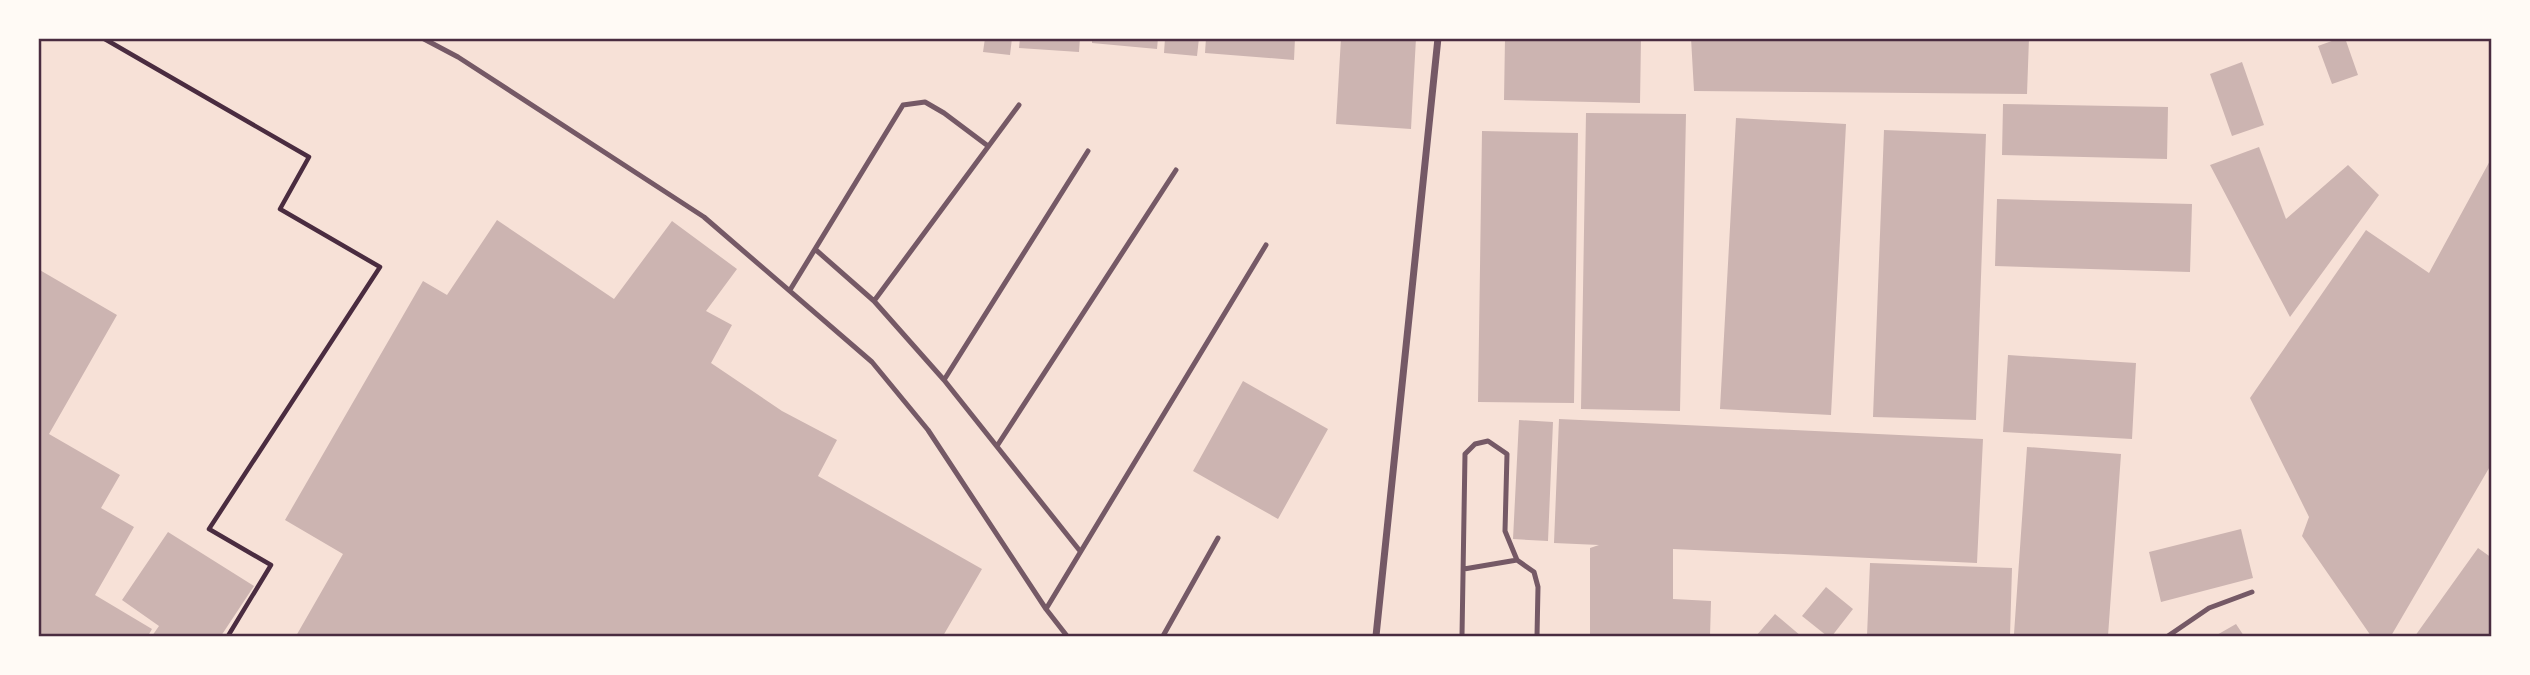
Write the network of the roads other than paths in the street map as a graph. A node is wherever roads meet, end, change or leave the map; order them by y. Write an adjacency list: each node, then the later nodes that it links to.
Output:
1 (422, 38): 9 (lane)
2 (1437, 38): 21 (street)
3 (1018, 105): 4 (lane)
4 (988, 146): 8 (lane); 10 (lane)
5 (1088, 151): 11 (lane)
6 (1176, 170): 12 (lane)
7 (1266, 245): 14 (lane)
8 (816, 250): 9 (lane); 10 (lane)
9 (790, 289): 18 (lane)
10 (874, 301): 11 (lane)
11 (943, 380): 12 (lane)
12 (997, 446): 14 (lane)
13 (1218, 538): 20 (lane)
14 (1080, 551): 18 (lane)
15 (1517, 560): 16 (lane); 16 (lane); 23 (lane)
16 (1464, 569): 22 (lane)
17 (2252, 592): 24 (lane)
18 (1046, 609): 19 (lane)
19 (1067, 636)
20 (1163, 636)
21 (1377, 636)
22 (1462, 636)
23 (1536, 636)
24 (2168, 636)

